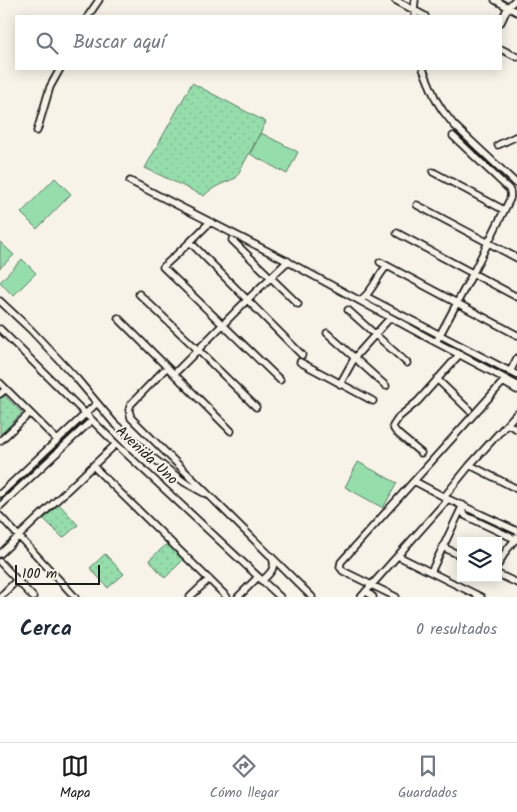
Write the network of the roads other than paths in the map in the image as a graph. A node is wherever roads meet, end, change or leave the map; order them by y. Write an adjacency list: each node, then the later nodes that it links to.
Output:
1 (99, 0): 9 (street)
2 (395, 0): 8 (street)
3 (415, 0): 8 (street)
4 (495, 0): 6 (street)
5 (515, 0): 6 (street)
6 (508, 7): 7 (street); 10 (street)
7 (517, 12)
8 (414, 13)
9 (89, 15)
10 (502, 20)
11 (502, 50): 12 (street)
12 (517, 57)
13 (59, 70): 15 (street)
14 (423, 70): 21 (street)
15 (37, 131)
16 (453, 136): 23 (street)
17 (517, 136): 18 (street)
18 (498, 145)
19 (433, 172): 23 (street)
20 (130, 181): 24 (street)
21 (517, 184)
22 (417, 205): 28 (street)
23 (504, 210): 28 (street)
24 (210, 222): 27 (street); 30 (street)
25 (397, 233): 33 (street)
26 (232, 240): 34 (street)
27 (190, 242): 38 (street); 46 (street)
28 (488, 243): 29 (street); 33 (street)
29 (517, 258)
30 (288, 262): 34 (street); 39 (street)
31 (380, 262): 32 (street)
32 (387, 266): 36 (street); 41 (street)
33 (473, 273): 37 (street); 41 (street)
34 (270, 278): 38 (street); 42 (street)
35 (139, 294): 53 (street)
36 (365, 296): 39 (street); 50 (street)
37 (517, 297)
38 (247, 300): 46 (street); 54 (street)
39 (359, 300): 45 (street)
40 (0, 301): 74 (street)
41 (457, 303): 50 (street); 51 (street)
42 (298, 304)
43 (348, 310): 49 (street)
44 (118, 318): 60 (street)
45 (390, 318): 49 (street); 52 (street)
46 (223, 325): 53 (street); 65 (street)
47 (0, 329): 78 (street, Avenida Uno)
48 (327, 333): 56 (street)
49 (375, 334): 56 (street); 59 (street)
50 (440, 335): 52 (street); 61 (street)
51 (517, 336)
52 (436, 342): 55 (street)
53 (198, 350): 62 (street); 75 (street)
54 (302, 355)
55 (459, 355): 64 (street); 68 (street)
56 (355, 357): 67 (street); 69 (street)
57 (517, 358): 61 (street)
58 (300, 362): 67 (street)
59 (407, 363)
60 (167, 367): 62 (street); 93 (street, Avenida Uno)
61 (510, 372): 63 (street)
62 (174, 374): 83 (street)
63 (517, 375)
64 (437, 379): 76 (street); 87 (street)
65 (280, 380)
66 (0, 384): 70 (street)
67 (340, 384): 73 (street)
68 (517, 385)
69 (386, 386)
70 (6, 389): 72 (street); 77 (street)
71 (517, 390): 90 (street)
72 (0, 394)
73 (373, 402)
74 (97, 403): 78 (street); 93 (street)
75 (256, 407)
76 (469, 410)
77 (30, 413): 84 (street); 85 (street)
78 (86, 413): 80 (street, Avenida Uno); 84 (street)
79 (517, 413): 81 (street)
80 (92, 420): 86 (street, Avenida Uno); 95 (street)
81 (507, 424): 82 (street); 88 (street)
82 (517, 429)
83 (231, 431)
84 (57, 440): 92 (street)
85 (0, 442)
86 (116, 444): 89 (street); 113 (street, Avenida Uno)
87 (421, 452)
88 (470, 465): 91 (street); 94 (street)
89 (93, 466): 99 (street); 112 (street)
90 (414, 481): 94 (street); 116 (street)
91 (517, 489)
92 (0, 494)
93 (210, 496): 104 (street, Avenida Uno)
94 (446, 498): 96 (street); 105 (street)
95 (0, 506)
96 (462, 508): 98 (street); 100 (street); 101 (street)
97 (0, 516): 99 (street)
98 (517, 531)
99 (19, 536): 102 (street); 120 (street)
100 (516, 538): 106 (street)
101 (443, 547): 103 (street); 110 (street)
102 (0, 554)
103 (457, 554)
104 (271, 556): 108 (street); 109 (street, Avenida Uno)
105 (398, 556): 110 (street); 116 (street)
106 (502, 559)
107 (0, 562): 114 (street)
108 (273, 570): 109 (street); 113 (street)
109 (287, 572): 125 (street, Avenida Uno)
110 (431, 572): 129 (street)
111 (502, 576): 115 (street)
112 (209, 579): 121 (street); 122 (street)
113 (260, 579): 123 (street); 124 (street, Avenida Uno)
114 (17, 580): 118 (street); 119 (street)
115 (517, 583)
116 (372, 585): 117 (street); 128 (street)
117 (366, 591): 126 (street); 127 (street)
118 (0, 597)
119 (33, 597)
120 (75, 597)
121 (190, 597)
122 (227, 597)
123 (238, 597)
124 (280, 597)
125 (312, 597)
126 (361, 597)
127 (373, 597)
128 (396, 597)
129 (482, 597)

